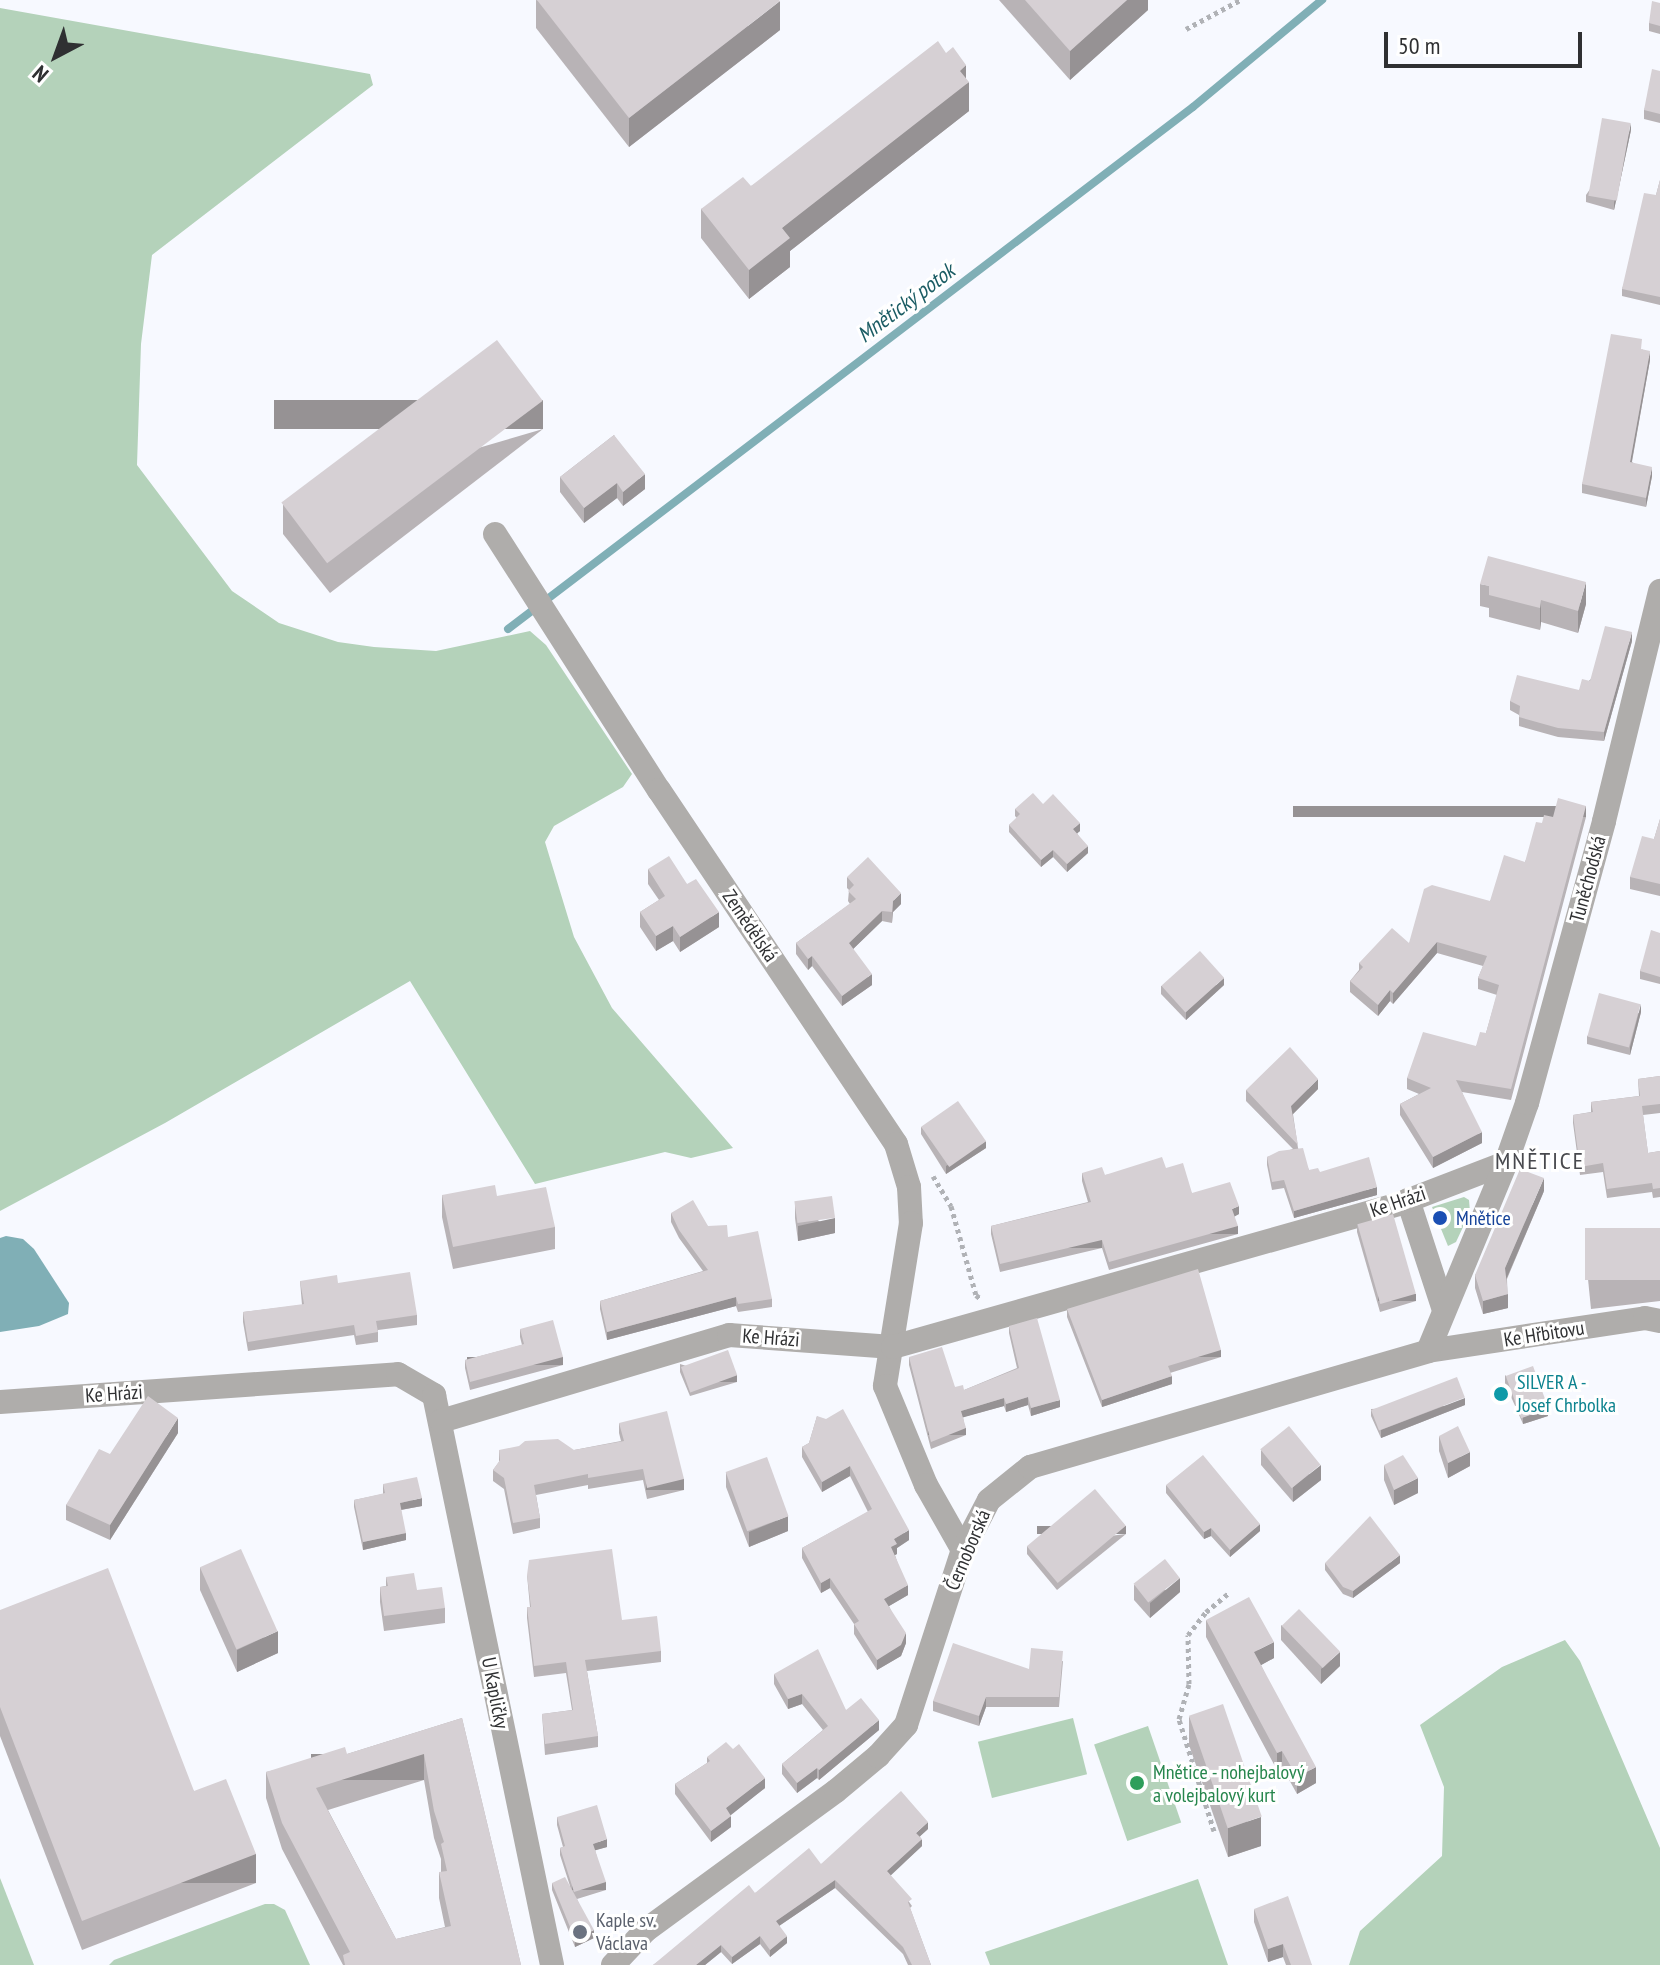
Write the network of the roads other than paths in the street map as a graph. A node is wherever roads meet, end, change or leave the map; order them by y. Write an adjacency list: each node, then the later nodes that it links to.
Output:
1 (495, 534): 7 (street, Zemědělská)
2 (1660, 591): 3 (street, Tuněchodská)
3 (1506, 1163): 4 (street, Ke Hrázi); 5 (street)
4 (1408, 1200): 5 (street); 7 (street, Ke Hrázi)
5 (1444, 1310): 8 (street)
6 (1660, 1321): 8 (street, Ke Hřbitovu)
7 (893, 1347): 10 (street, Ke Hrázi); 11 (street, Zemědělská)
8 (1428, 1351): 11 (street, Černoborská)
9 (0, 1402): 10 (street, Ke Hrázi)
10 (441, 1421): 12 (street, U Kapličky)
11 (963, 1550): 13 (street, Černoborská)
12 (552, 1965)
13 (613, 1965)

